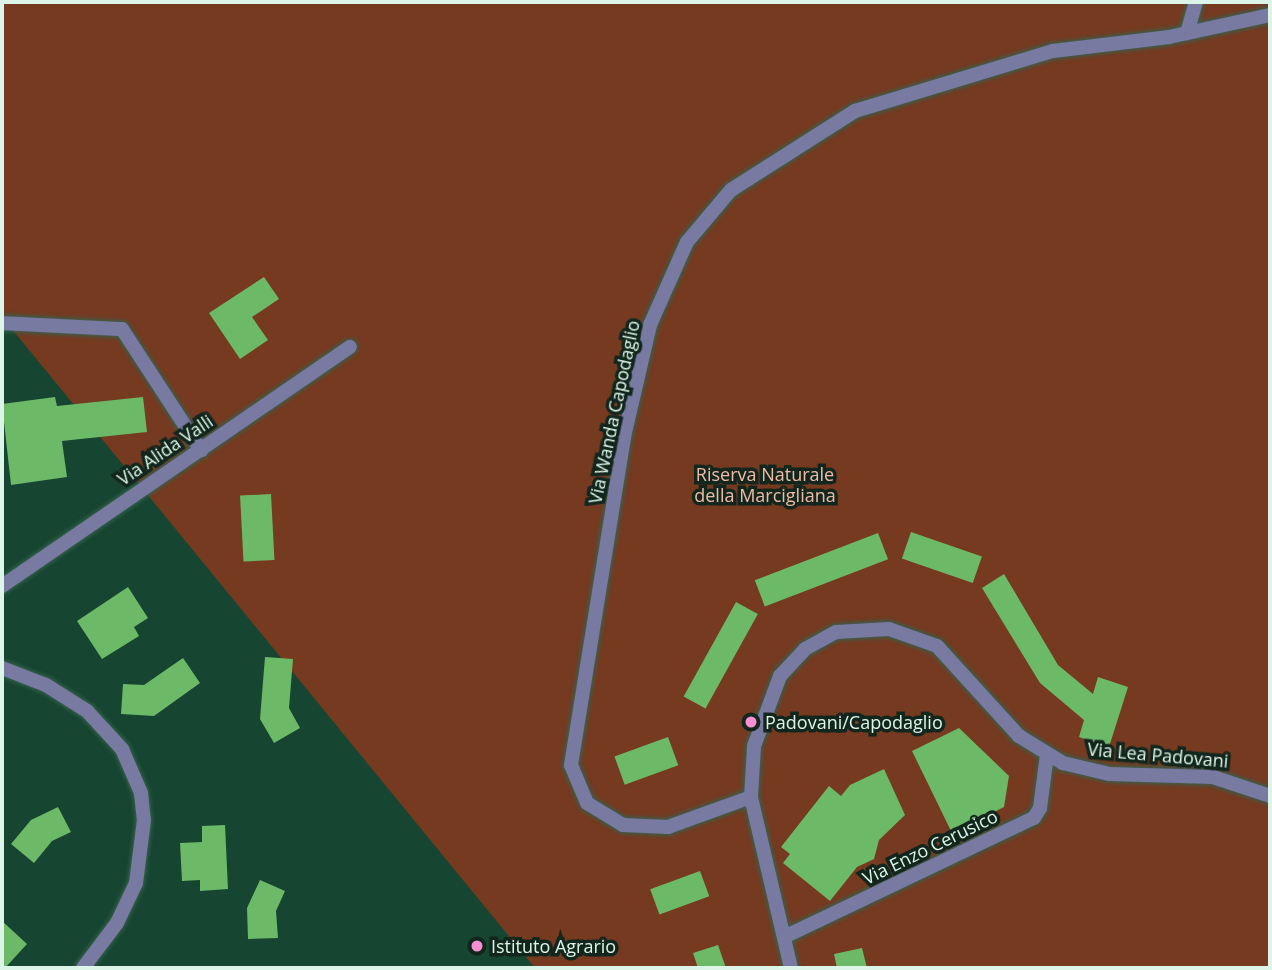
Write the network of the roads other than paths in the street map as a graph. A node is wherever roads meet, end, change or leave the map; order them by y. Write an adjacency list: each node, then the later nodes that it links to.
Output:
1 (1196, 2): 3 (street)
2 (1270, 15): 3 (street, Via Wanda Capodaglio)
3 (1187, 33): 11 (street, Via Wanda Capodaglio)
4 (2, 323): 6 (street)
5 (351, 347): 6 (street, Via Alida Valli)
6 (201, 450): 7 (street, Via Alida Valli)
7 (2, 586)
8 (2, 668): 13 (street)
9 (1047, 755): 10 (street, Via Lea Padovani); 11 (street, Via Lea Padovani); 12 (street, Via Enzo Cerusico)
10 (1270, 796)
11 (751, 797): 12 (street, Via Lea Padovani)
12 (784, 937): 14 (street, Via Lea Padovani)
13 (83, 968)
14 (791, 968)

